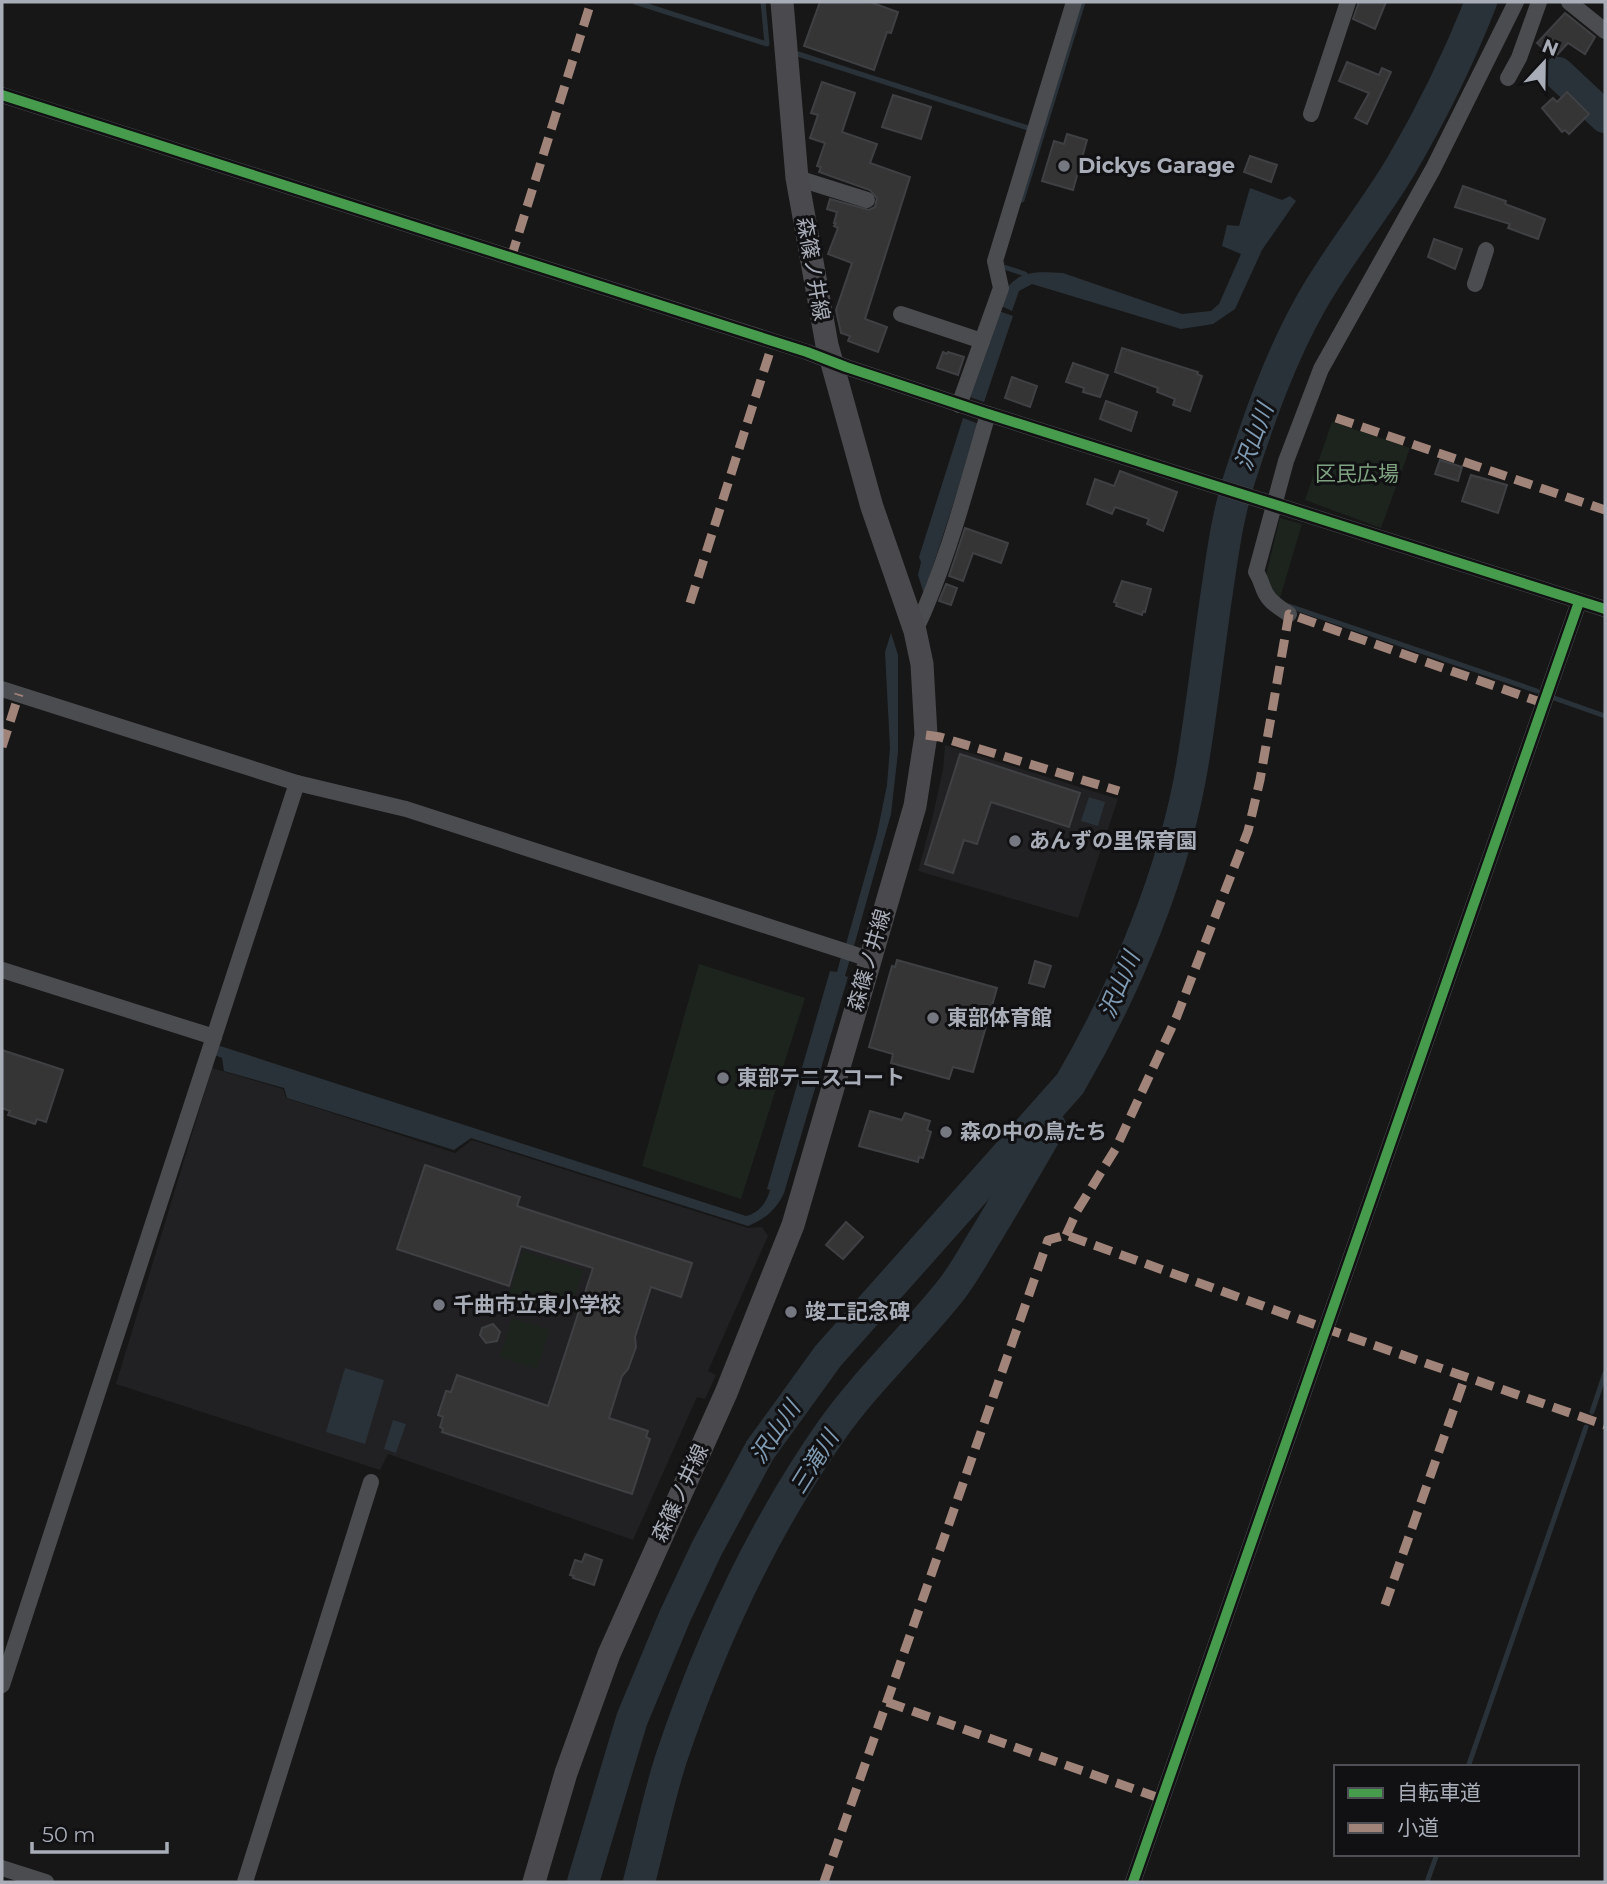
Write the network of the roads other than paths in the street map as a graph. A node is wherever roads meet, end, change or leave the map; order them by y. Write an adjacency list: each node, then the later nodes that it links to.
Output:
1 (782, 2): 11 (main road, 森篠ノ井線)
2 (1074, 2): 16 (street)
3 (1348, 2): 10 (street)
4 (1516, 2): 20 (street)
5 (1539, 2): 8 (street)
6 (1569, 2): 7 (street)
7 (1605, 31)
8 (1508, 78)
9 (2, 95): 17 (street)
10 (1311, 114)
11 (797, 178): 12 (street); 17 (main road, 森篠ノ井線)
12 (867, 200)
13 (1486, 250): 14 (street)
14 (1475, 284)
15 (901, 314): 16 (street)
16 (982, 341): 18 (street)
17 (831, 361): 18 (street); 24 (main road, 森篠ノ井線)
18 (961, 405): 19 (street)
19 (987, 414): 20 (street); 24 (street)
20 (1272, 503): 21 (street); 23 (street)
21 (1579, 602): 22 (street); 36 (street)
22 (1605, 609)
23 (1289, 614)
24 (915, 631): 27 (main road, 森篠ノ井線)
25 (2, 689): 26 (street)
26 (297, 783): 27 (street); 29 (street)
27 (869, 959): 35 (main road, 森篠ノ井線)
28 (2, 970): 29 (street)
29 (214, 1037): 31 (street)
30 (371, 1482): 34 (street)
31 (2, 1685)
32 (2, 1868): 33 (street)
33 (47, 1882)
34 (245, 1882)
35 (534, 1882)
36 (1133, 1882)

